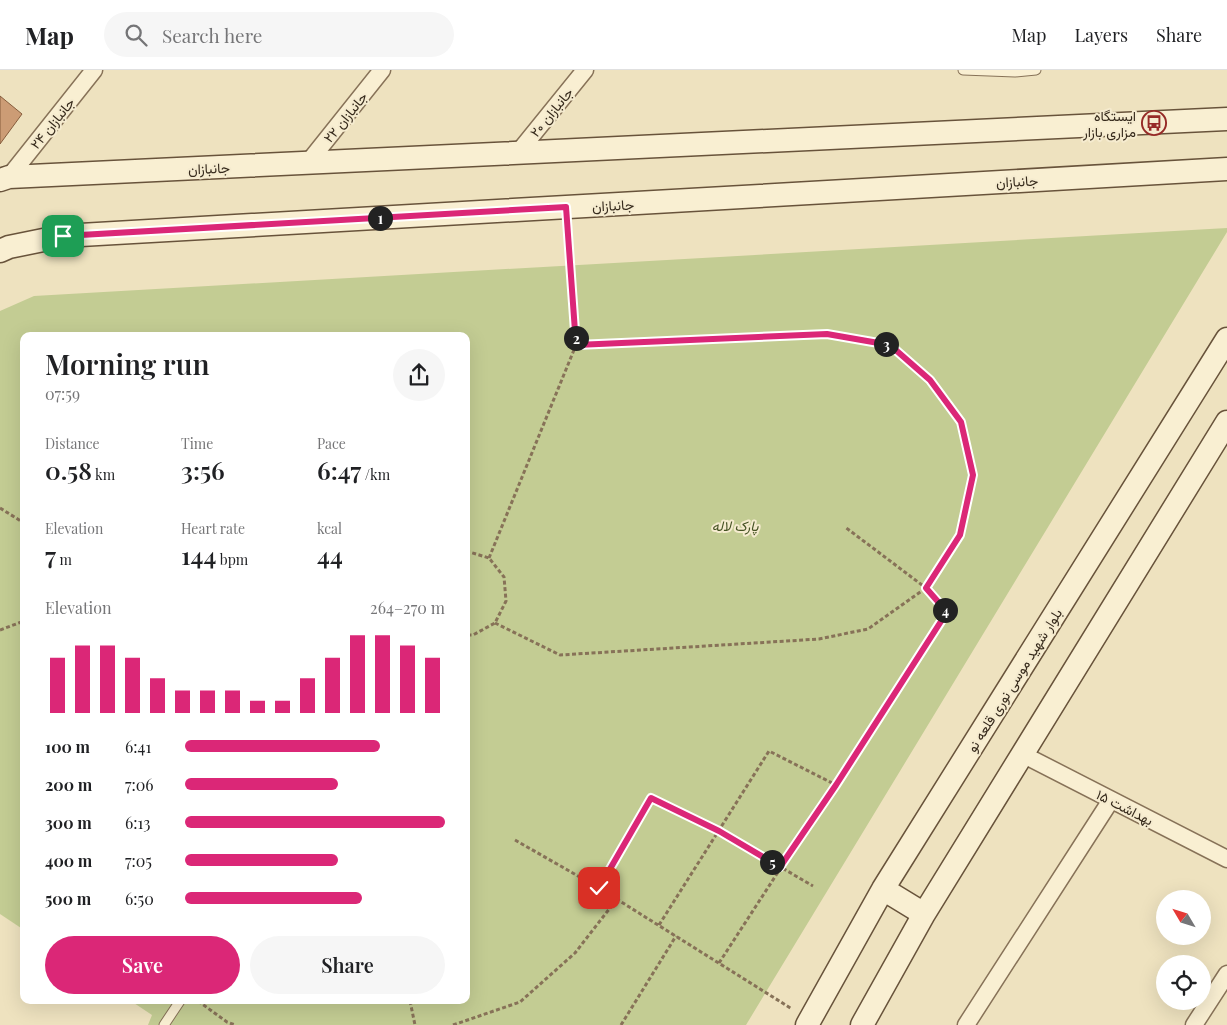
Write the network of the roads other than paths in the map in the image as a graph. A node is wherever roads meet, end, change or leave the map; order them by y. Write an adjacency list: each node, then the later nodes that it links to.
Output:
1 (94, 70): 10 (street, جانبازان ۲۴)
2 (382, 70): 8 (street, جانبازان ۲۲)
3 (586, 70): 7 (street, جانبازان ۲۰)
4 (964, 70): 5 (lane)
5 (1036, 70)
6 (1227, 119): 7 (main road, جانبازان)
7 (517, 154): 8 (main road, جانبازان)
8 (307, 164): 10 (main road, جانبازان)
9 (1227, 169): 11 (main road, جانبازان)
10 (4, 178)
11 (0, 251)
12 (1227, 339): 17 (main road, بلوار شهید موسی نوری قلعه نو)
13 (1227, 422): 14 (main road)
14 (1022, 754): 15 (street, بهداشت ۱۵); 18 (main road)
15 (1111, 800): 16 (street, بهداشت ۱۵); 24 (street)
16 (1227, 859)
17 (883, 889): 18 (main road); 21 (main road, بلوار شهید موسی نوری قلعه نو)
18 (924, 914): 23 (main road)
19 (1227, 974): 25 (street)
20 (178, 1004): 22 (lane)
21 (809, 1022)
22 (164, 1025)
23 (862, 1025)
24 (966, 1025)
25 (1194, 1025)

